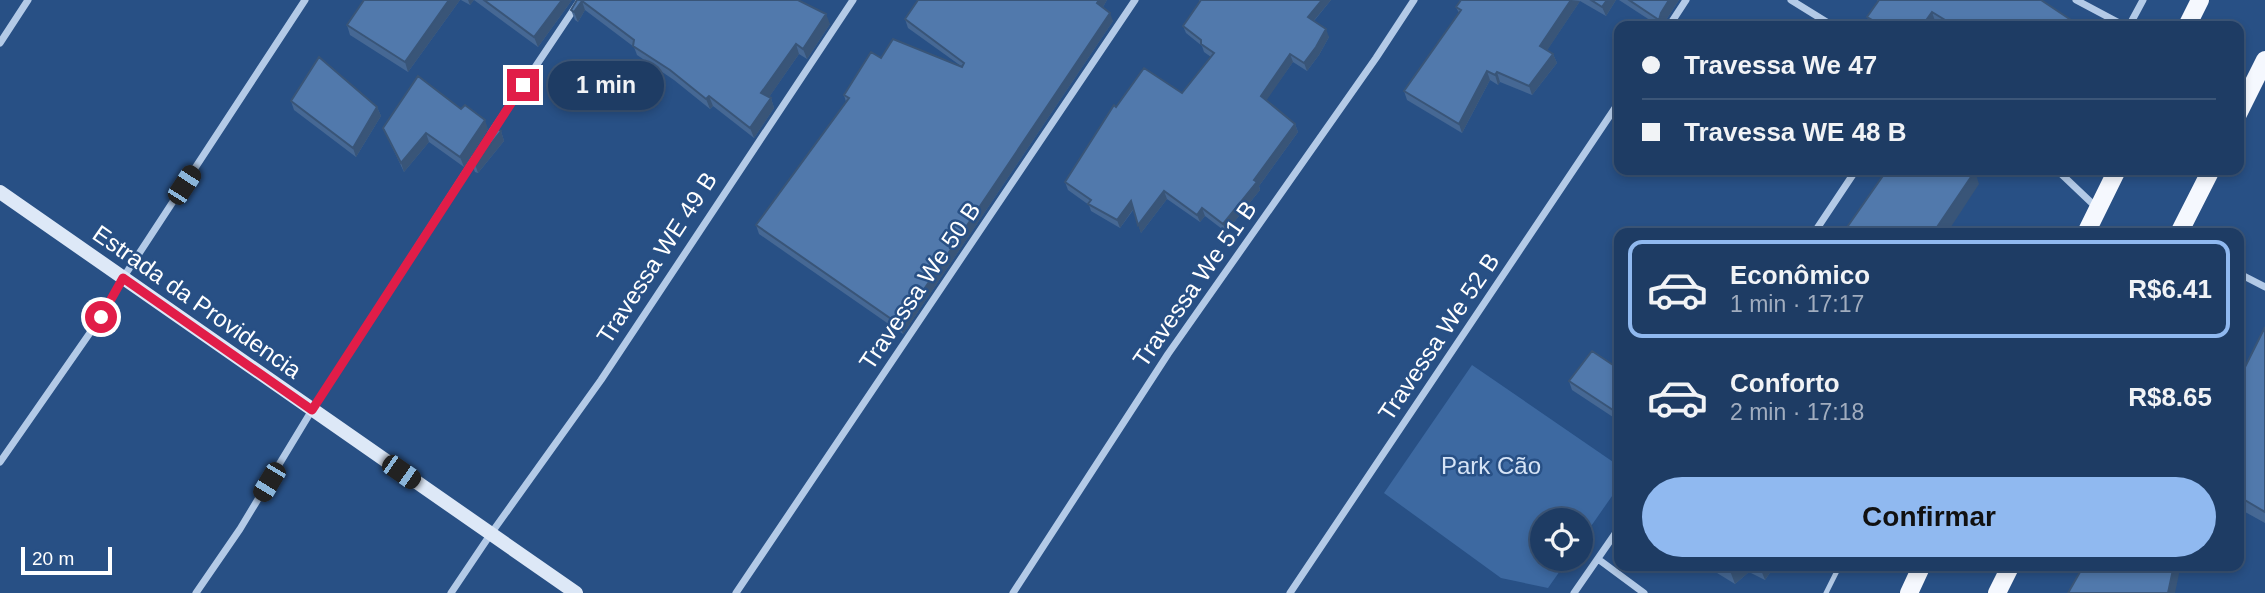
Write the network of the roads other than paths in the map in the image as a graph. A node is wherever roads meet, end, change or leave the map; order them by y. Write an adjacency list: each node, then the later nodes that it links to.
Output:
1 (28, 0): 17 (street)
2 (305, 0): 33 (street)
3 (580, 0): 21 (street)
4 (853, 0): 37 (street, Travessa WE 49 B)
5 (1135, 0): 48 (street, Travessa We 50 B)
6 (1415, 0): 49 (street, Travessa We 51 B)
7 (1686, 0): 12 (street)
8 (1791, 0): 13 (street)
9 (2076, 0): 14 (street)
10 (2143, 0): 15 (street)
11 (2200, 0): 16 (main road)
12 (1672, 21)
13 (1825, 21)
14 (2117, 21)
15 (2130, 21)
16 (2190, 21)
17 (0, 43)
18 (2265, 60): 19 (main road)
19 (2244, 102)
20 (1614, 109): 50 (street, Travessa We 52 B)
21 (485, 142)
22 (478, 153): 35 (street)
23 (1853, 175): 29 (street)
24 (2064, 175): 28 (street)
25 (2114, 175): 28 (main road)
26 (2208, 175): 31 (main road)
27 (0, 192): 33 (main road, Estrada da Providencia)
28 (2098, 208): 30 (main road)
29 (1817, 228)
30 (2088, 228)
31 (2182, 228)
32 (2244, 276): 34 (street)
33 (123, 278): 35 (main road, Estrada da Providencia); 36 (street)
34 (2265, 287)
35 (312, 410): 37 (main road, Estrada da Providencia); 45 (street)
36 (0, 462)
37 (490, 535): 46 (street, Travessa WE 49 B); 47 (main road, Estrada da Providencia)
38 (1614, 535): 39 (street)
39 (1598, 559): 41 (street); 51 (street)
40 (1614, 571): 52 (street)
41 (1614, 571)
42 (1837, 571): 53 (lane)
43 (1919, 571): 54 (main road)
44 (2008, 571): 55 (main road)
45 (196, 593)
46 (451, 593)
47 (576, 593)
48 (736, 593)
49 (1013, 593)
50 (1290, 593)
51 (1574, 593)
52 (1644, 593)
53 (1826, 593)
54 (1909, 593)
55 (1997, 593)

